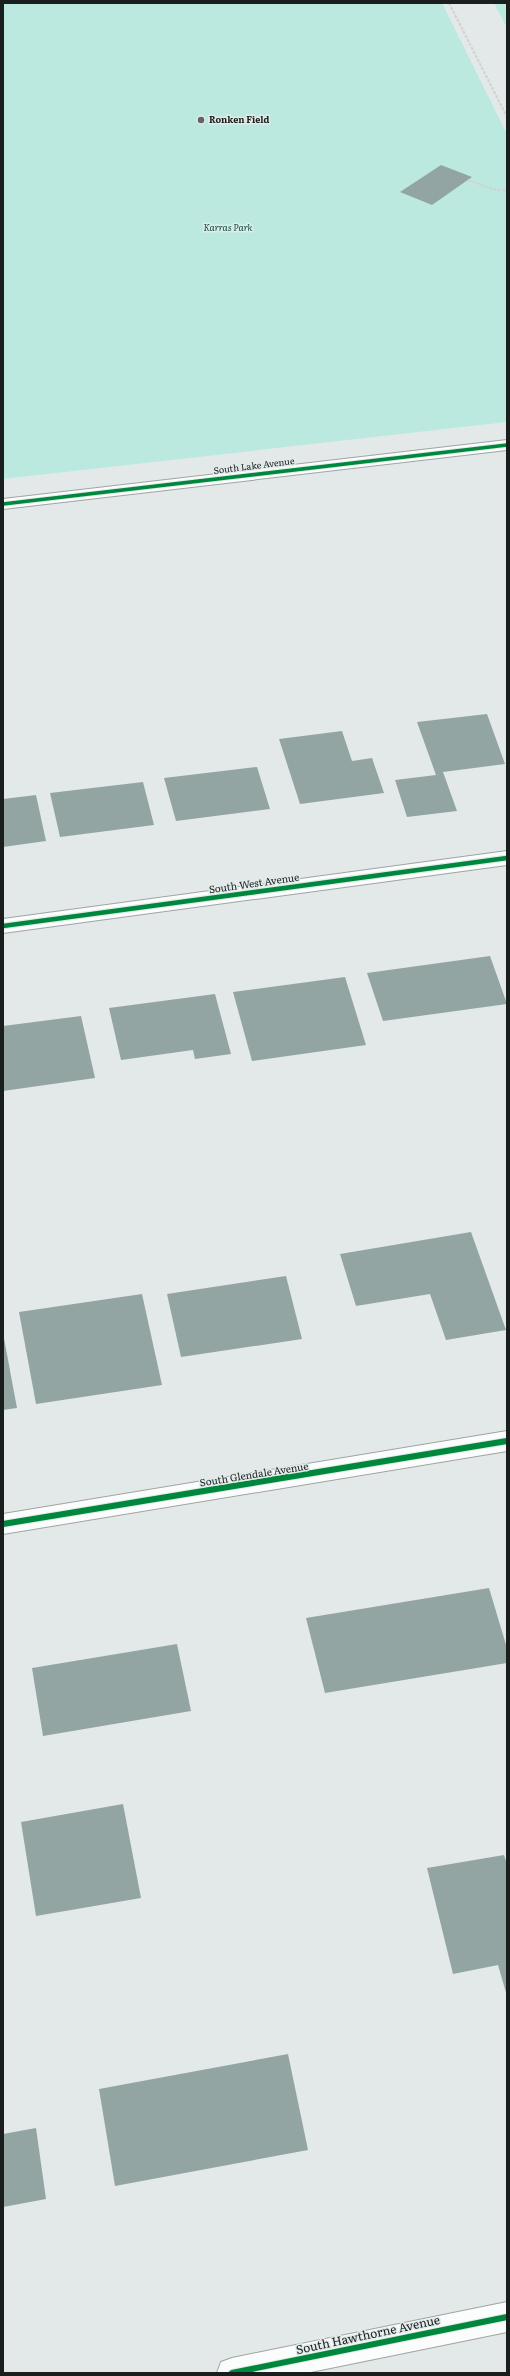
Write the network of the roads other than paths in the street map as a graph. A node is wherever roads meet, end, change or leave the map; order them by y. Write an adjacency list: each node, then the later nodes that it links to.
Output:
1 (507, 445): 2 (street, South Lake Avenue)
2 (3, 504)
3 (507, 858): 4 (street, South West Avenue)
4 (3, 926)
5 (507, 1442): 6 (street, South Glendale Avenue)
6 (3, 1524)
7 (507, 2317): 8 (street, South Hawthorne Avenue)
8 (232, 2373)

